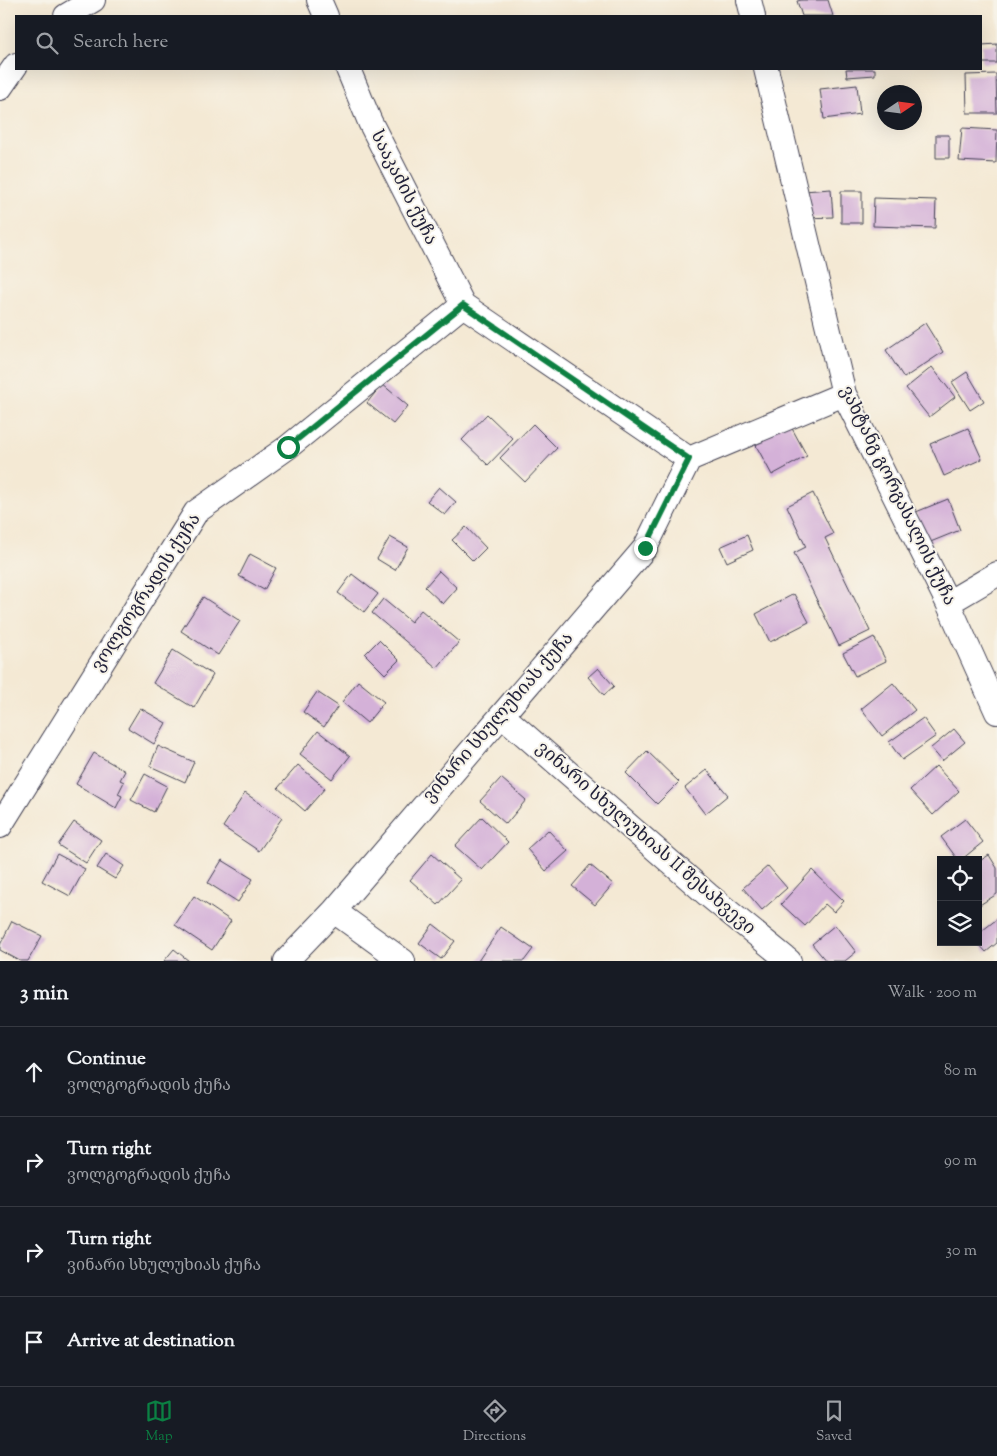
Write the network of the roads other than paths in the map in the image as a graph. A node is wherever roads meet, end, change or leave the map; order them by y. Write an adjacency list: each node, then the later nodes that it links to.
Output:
1 (93, 0): 4 (street)
2 (319, 0): 5 (street)
3 (749, 0): 6 (street)
4 (68, 15)
5 (326, 15)
6 (753, 15)
7 (15, 66): 10 (street)
8 (348, 70): 11 (street, სააკაძის ქუჩა)
9 (766, 70): 12 (street, ვახტანგ გორგასალის ქუჩა)
10 (0, 88)
11 (463, 305): 13 (street); 18 (street, ვოლგოგრადის ქუჩა)
12 (844, 394): 13 (street); 15 (street, ვახტანგ გორგასალის ქუჩა)
13 (689, 459): 17 (street, ვინარი სხულუხიას ქუჩა)
14 (997, 574): 15 (street)
15 (948, 603): 16 (street, ვახტანგ გორგასალის ქუჩა)
16 (997, 712)
17 (502, 715): 19 (street, ვინარი სხულუხიას ქუჩა); 22 (street, ვინარი სხულუხიას II შესახვევი)
18 (0, 826)
19 (334, 911): 20 (street, ვინარი სხულუხიას ქუჩა); 21 (street)
20 (286, 961)
21 (403, 961)
22 (789, 961)

